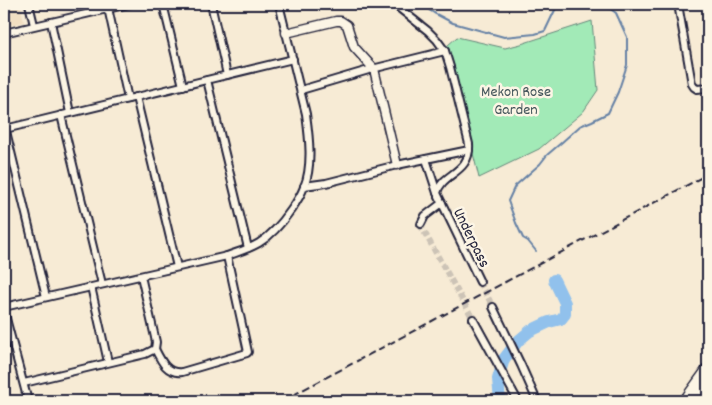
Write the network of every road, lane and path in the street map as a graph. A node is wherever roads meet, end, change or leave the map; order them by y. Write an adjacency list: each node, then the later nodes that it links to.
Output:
1 (29, 4): 10 (street)
2 (129, 4): 8 (street)
3 (163, 4): 18 (street)
4 (211, 4): 16 (street)
5 (279, 4): 12 (street)
6 (394, 4): 13 (street)
7 (678, 4): 19 (street)
8 (108, 8): 9 (street); 21 (street)
9 (51, 22): 10 (street); 22 (street)
10 (34, 25): 11 (street)
11 (4, 33)
12 (286, 33): 14 (street); 15 (street)
13 (445, 51): 15 (street); 25 (street)
14 (293, 60): 16 (street); 20 (street)
15 (374, 69): 20 (street); 27 (street)
16 (227, 75): 17 (street)
17 (207, 80): 18 (street); 32 (street)
18 (183, 86): 21 (street)
19 (708, 88)
20 (301, 90): 28 (street)
21 (132, 98): 22 (street); 34 (street)
22 (70, 113): 23 (street)
23 (62, 115): 24 (street); 37 (street)
24 (4, 126): 39 (street)
25 (469, 150): 26 (street); 29 (street)
26 (426, 159): 27 (street); 29 (street)
27 (397, 165): 28 (street)
28 (304, 186): 32 (street)
29 (438, 193): 30 (street)
30 (442, 203): 31 (street, Underpass); 36 (street, Underpass)
31 (421, 224)
32 (248, 248): 33 (street)
33 (227, 256): 34 (street); 44 (street)
34 (176, 267): 35 (street)
35 (141, 276): 37 (street); 44 (street)
36 (480, 282)
37 (102, 284): 39 (street)
38 (92, 291): 45 (street)
39 (46, 297): 40 (street)
40 (4, 306)
41 (493, 307): 51 (street)
42 (4, 311): 48 (street)
43 (473, 319): 50 (street)
44 (155, 349): 45 (street)
45 (108, 362): 48 (street)
46 (708, 368): 52 (main road)
47 (708, 381): 53 (main road)
48 (24, 383): 49 (street)
49 (28, 401)
50 (518, 401)
51 (537, 401)
52 (684, 401)
53 (694, 401)

